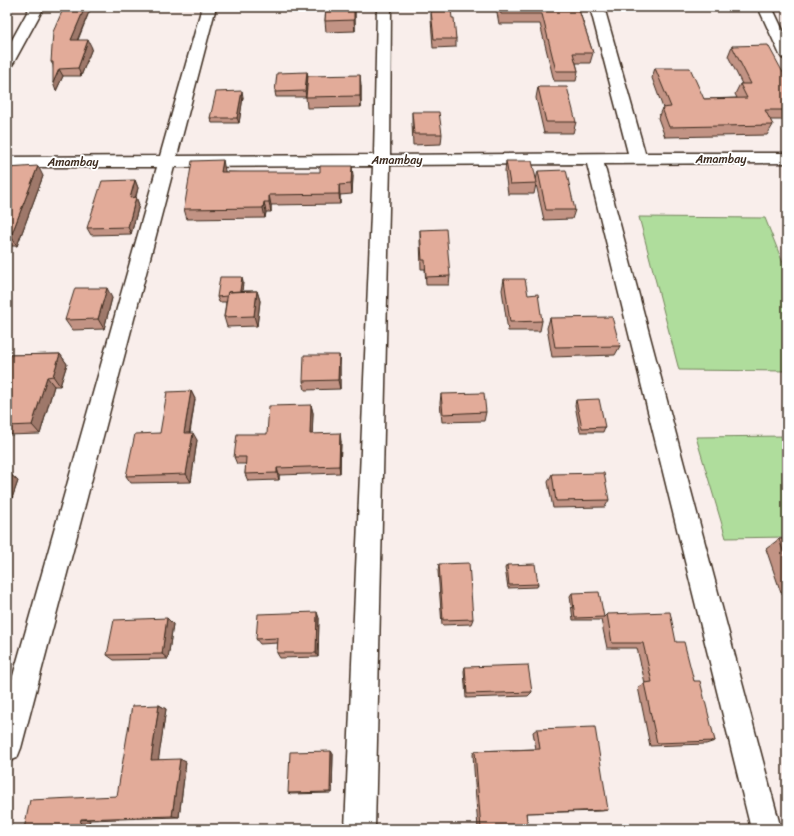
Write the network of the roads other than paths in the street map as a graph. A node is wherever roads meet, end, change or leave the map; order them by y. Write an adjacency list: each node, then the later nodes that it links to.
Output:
1 (37, 7): 7 (street)
2 (209, 7): 12 (street)
3 (384, 7): 11 (street)
4 (597, 7): 10 (street)
5 (765, 7): 6 (street)
6 (787, 55)
7 (7, 62)
8 (787, 158): 10 (street, Amambay)
9 (594, 159): 10 (street, Amambay); 11 (street, Amambay); 16 (street)
10 (638, 159)
11 (382, 160): 12 (street, Amambay); 15 (street)
12 (166, 161): 13 (street, Amambay); 14 (street)
13 (7, 162)
14 (7, 748)
15 (360, 829)
16 (766, 829)

